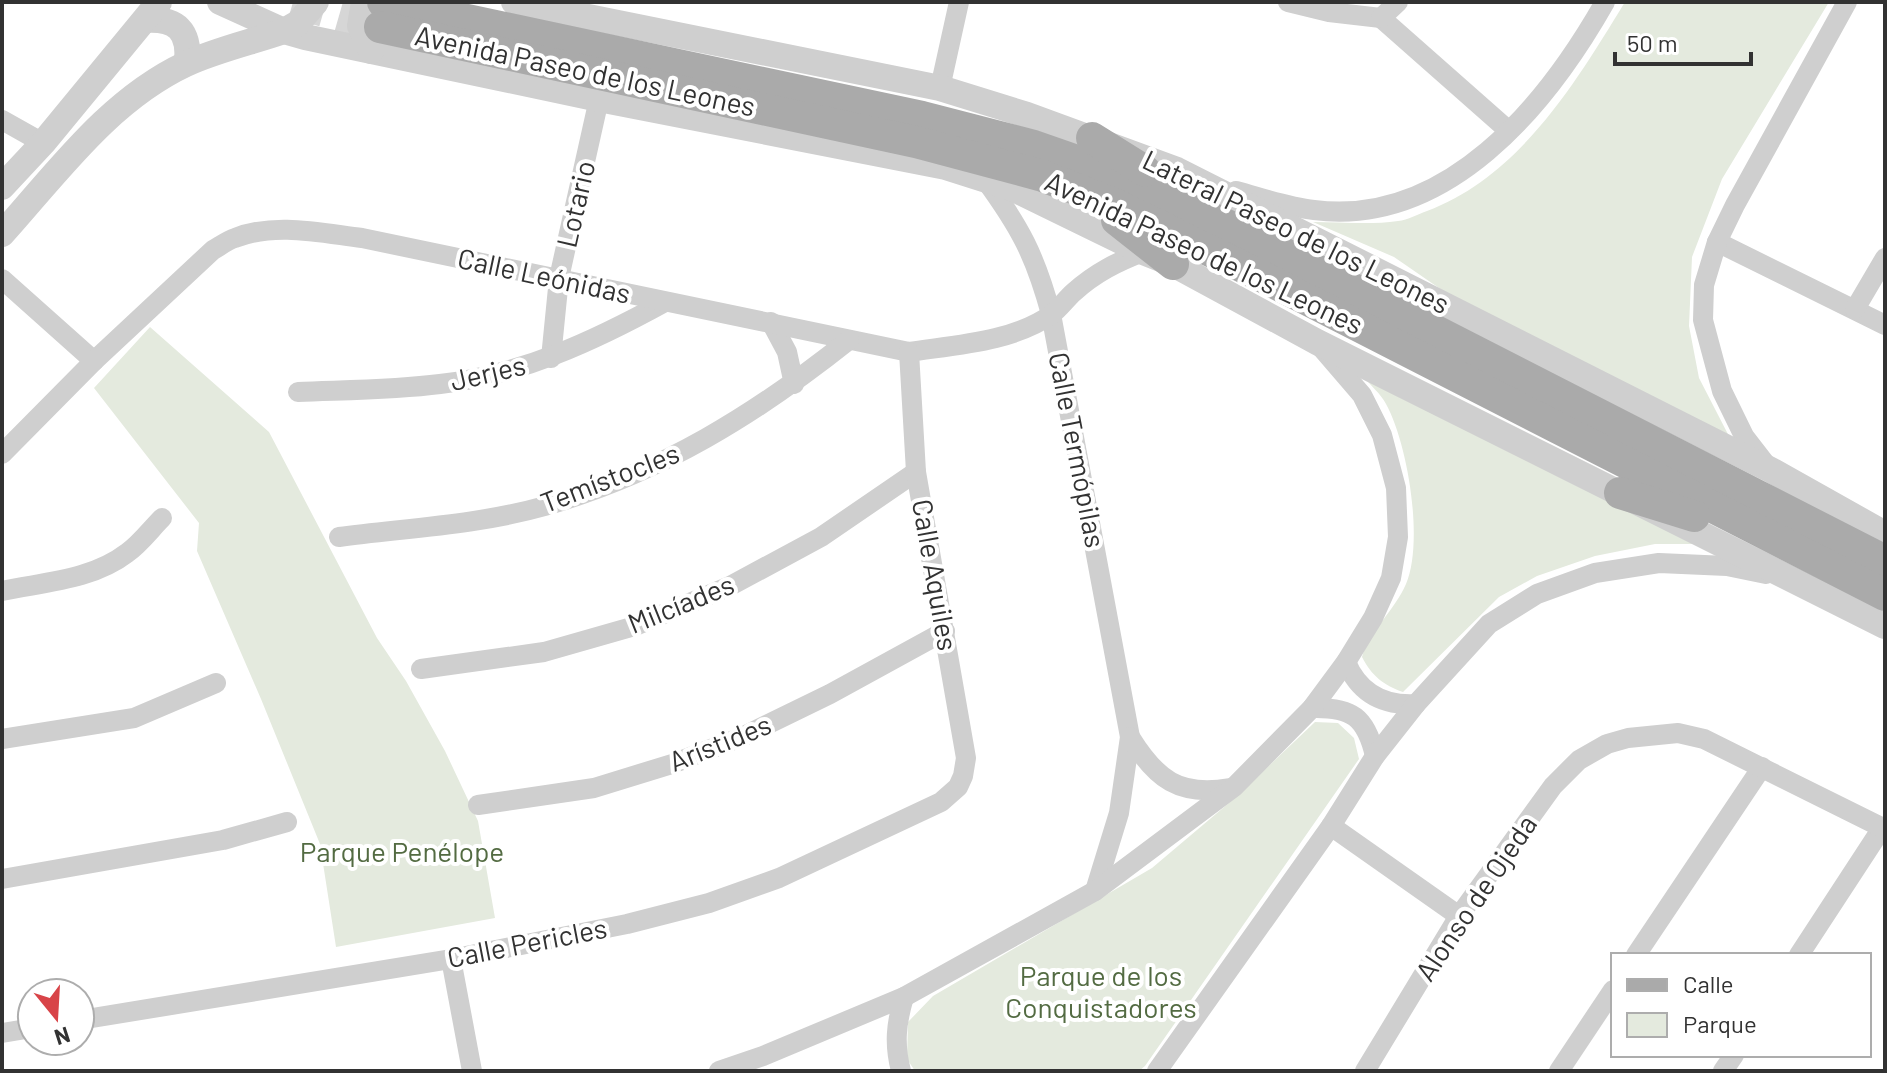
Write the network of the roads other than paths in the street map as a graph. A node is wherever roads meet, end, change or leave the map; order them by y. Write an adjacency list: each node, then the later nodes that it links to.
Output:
1 (220, 2): 13 (street, Avenida Paseo de los Leones)
2 (250, 2): 13 (street)
3 (316, 2): 13 (street)
4 (514, 2): 15 (street, Lateral Paseo de los Leones)
5 (959, 2): 15 (street)
6 (1288, 2): 11 (street)
7 (1398, 2): 11 (street)
8 (1605, 2): 18 (street)
9 (1847, 2): 27 (street)
10 (152, 11): 14 (street); 20 (street)
11 (1381, 18): 18 (street)
12 (375, 20): 13 (street, Avenida Paseo de los Leones); 16 (street, Avenida Paseo de los Leones); 24 (main road, Avenida Paseo de los Leones); 26 (main road, Avenida Paseo de los Leones)
13 (278, 28): 14 (street)
14 (187, 63): 25 (street)
15 (940, 88): 19 (street, Lateral Paseo de los Leones)
16 (599, 99): 21 (street, Avenida Paseo de los Leones); 31 (street, Lotario)
17 (2, 120): 20 (street)
18 (1509, 131): 22 (street)
19 (1092, 138): 22 (street, Lateral Paseo de los Leones); 26 (main road)
20 (43, 143): 23 (street)
21 (984, 178): 28 (street, Avenida Paseo de los Leones); 35 (street, Calle Termópilas)
22 (1201, 181): 47 (street, Lateral Paseo de los Leones)
23 (2, 187)
24 (1076, 189): 30 (main road); 52 (main road, Avenida Paseo de los Leones)
25 (2, 234)
26 (1246, 234): 47 (main road, Avenida Paseo de los Leones)
27 (1717, 242): 34 (street); 47 (street)
28 (1143, 252): 30 (street, Avenida Paseo de los Leones); 35 (street, Calle Leónidas)
29 (1885, 258): 34 (street)
30 (1173, 264): 39 (street, Avenida Paseo de los Leones)
31 (559, 278): 33 (street, Calle Leónidas); 41 (street, Lotario); 42 (street, Calle Leónidas)
32 (2, 279): 42 (street)
33 (665, 302): 36 (street, Calle Leónidas); 41 (street, Jerjes)
34 (1855, 309): 37 (street)
35 (1051, 314): 40 (street, Calle Leónidas); 64 (street, Calle Termópilas)
36 (771, 322): 38 (street, Calle Leónidas); 43 (street)
37 (1885, 325)
38 (849, 340): 40 (street, Calle Leónidas); 43 (street, Temístocles)
39 (1317, 342): 48 (street, Avenida Paseo de los Leones); 59 (street)
40 (909, 352): 46 (street, Calle Aquiles)
41 (551, 358): 44 (street, Jerjes)
42 (94, 361): 45 (street, Calle Leónidas)
43 (794, 384): 51 (street, Temístocles)
44 (298, 392)
45 (2, 454)
46 (916, 472): 58 (street, Calle Aquiles); 60 (street, Milcíades)
47 (1762, 481): 50 (main road); 53 (main road, Avenida Paseo de los Leones)
48 (1620, 493): 52 (main road); 54 (street, Avenida Paseo de los Leones)
49 (162, 518): 55 (street)
50 (1885, 535)
51 (339, 537)
52 (1770, 539): 56 (main road, Avenida Paseo de los Leones)
53 (1885, 561)
54 (1792, 580): 57 (street, Avenida Paseo de los Leones); 62 (street)
55 (2, 591)
56 (1885, 595)
57 (1885, 626)
58 (945, 631): 69 (street, Calle Aquiles); 70 (street, Arístides)
59 (1346, 662): 62 (street); 63 (street)
60 (421, 669)
61 (216, 683): 65 (street)
62 (1416, 704): 66 (street)
63 (1312, 708): 66 (street); 68 (street)
64 (1130, 737): 68 (street, Calle Termópilas); 75 (street, Calle Termópilas)
65 (2, 739)
66 (1375, 756): 72 (street)
67 (1762, 767): 73 (street); 76 (street, Alonso de Ojeda); 77 (street)
68 (1234, 787): 75 (street)
69 (952, 793): 79 (street, Calle Pericles)
70 (478, 805)
71 (287, 822): 74 (street)
72 (1331, 826): 76 (street); 86 (street)
73 (1884, 828): 78 (street)
74 (2, 879)
75 (1095, 891): 81 (street)
76 (1459, 916): 87 (street, Alonso de Ojeda)
77 (1637, 953)
78 (1800, 953)
79 (451, 959): 82 (street, Calle Pericles); 83 (street)
80 (1611, 993): 88 (street)
81 (904, 997): 84 (street); 85 (street)
82 (96, 1017)
83 (472, 1071)
84 (719, 1071)
85 (901, 1071)
86 (1157, 1071)
87 (1365, 1071)
88 (1559, 1071)

